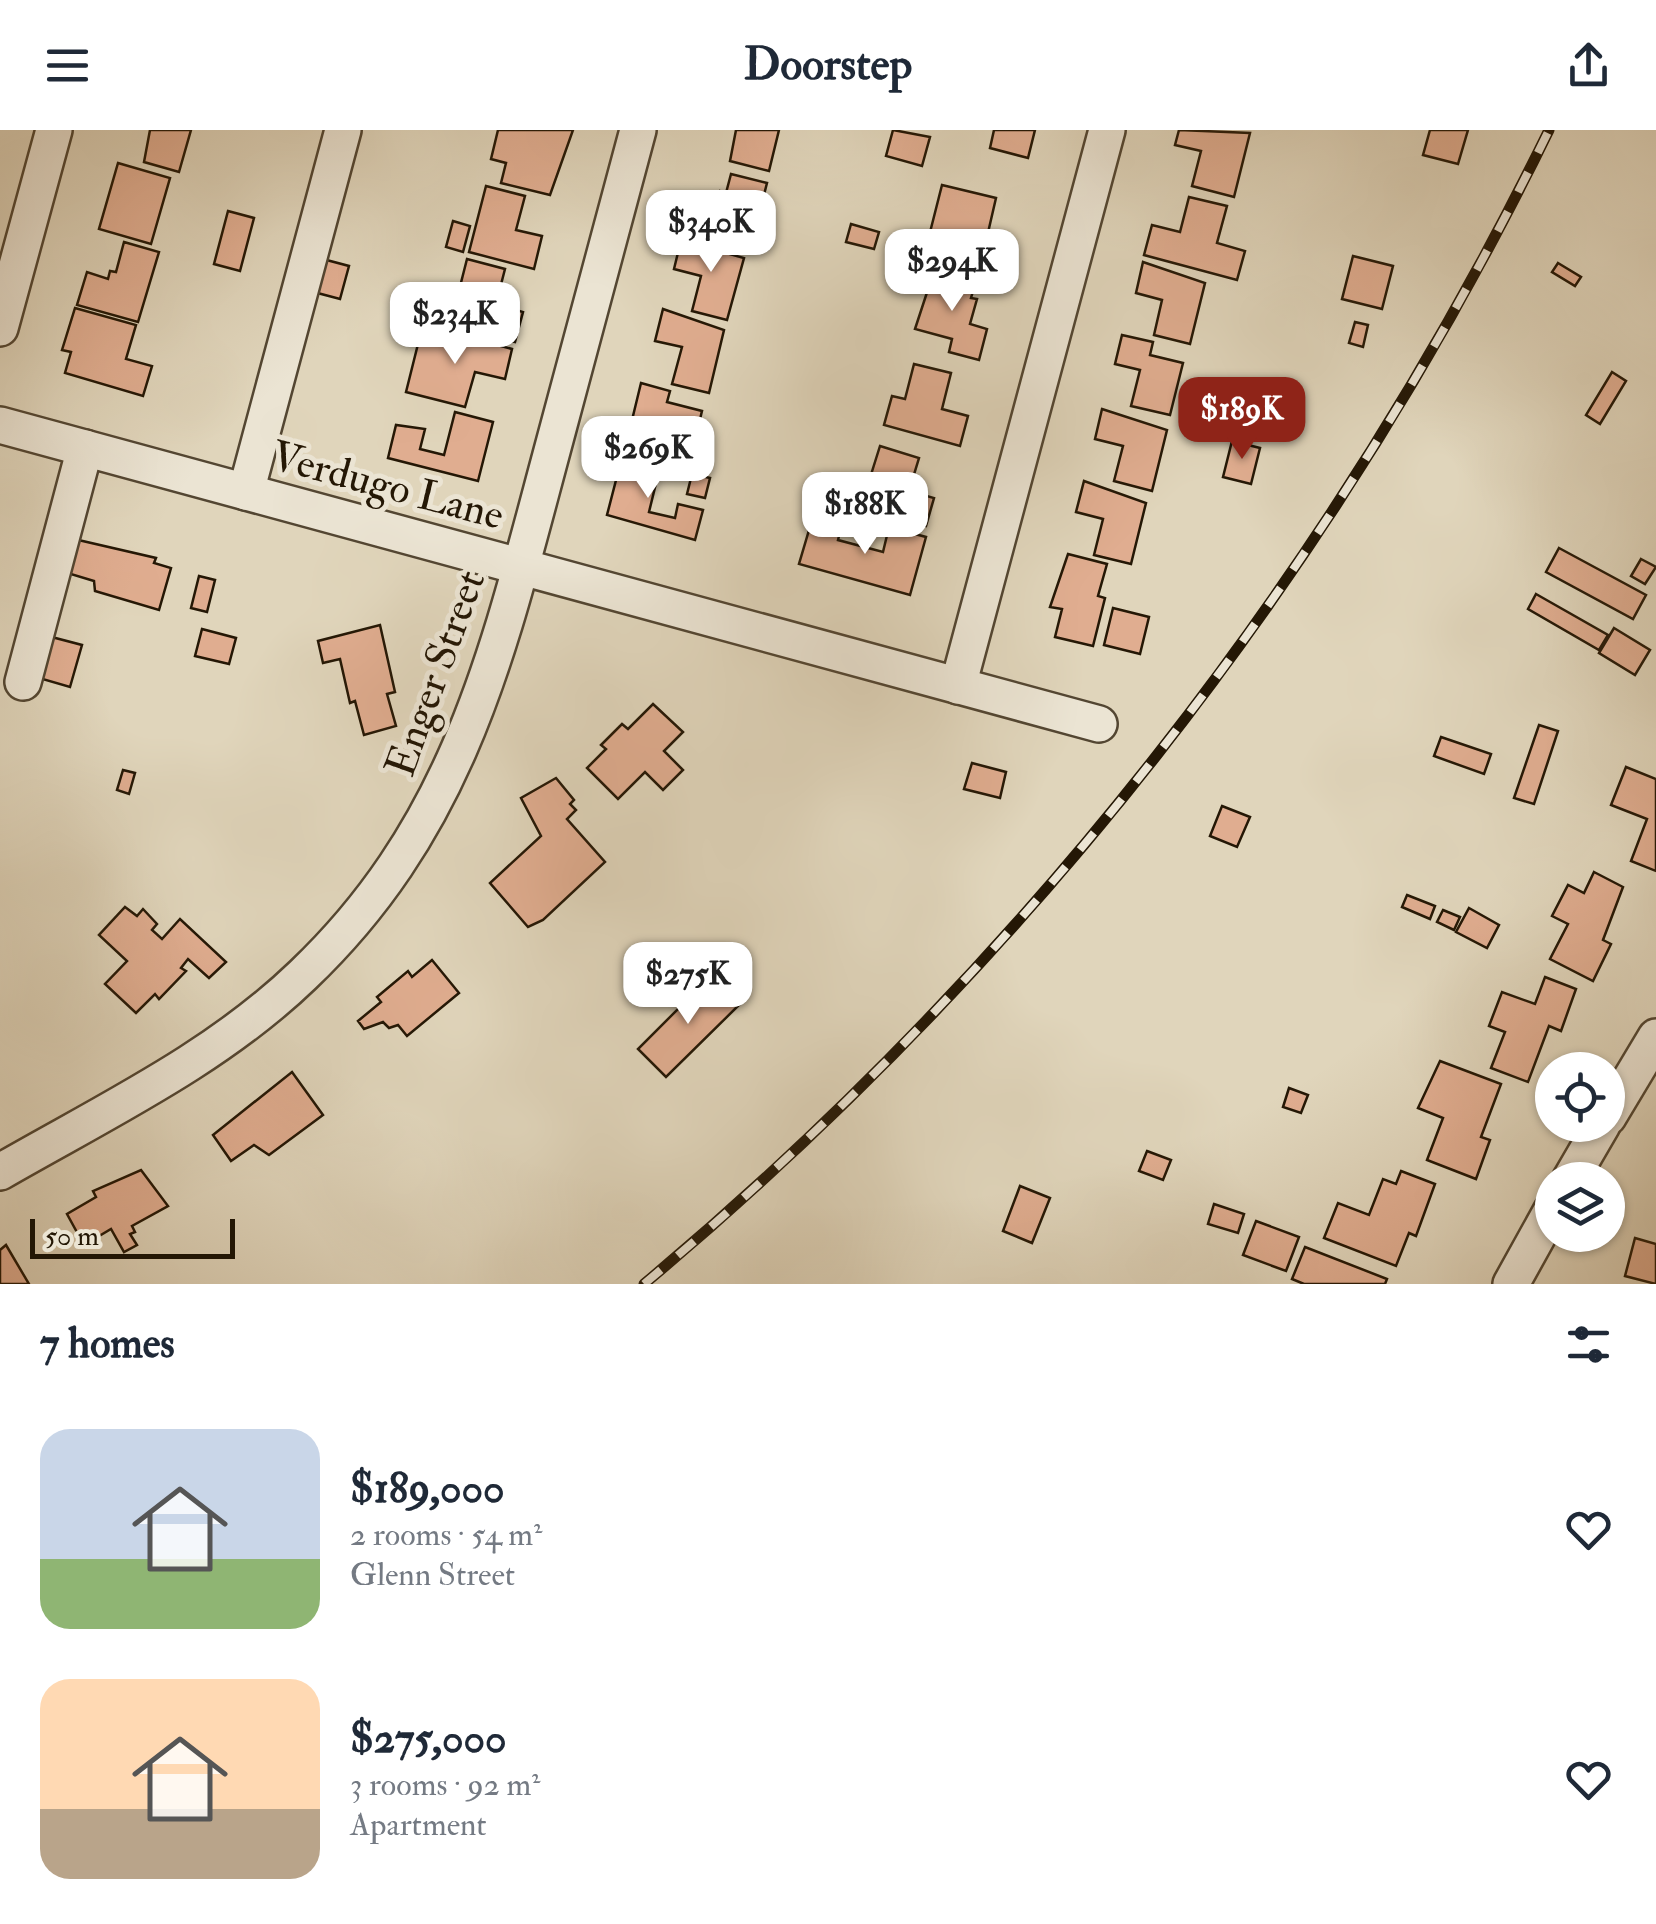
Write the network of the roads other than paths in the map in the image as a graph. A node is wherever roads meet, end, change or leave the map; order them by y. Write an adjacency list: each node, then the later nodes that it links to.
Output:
1 (54, 130): 5 (street)
2 (343, 130): 8 (street)
3 (638, 130): 9 (street, Enger Street)
4 (1107, 130): 11 (street)
5 (0, 328)
6 (0, 425): 7 (street, Verdugo Lane)
7 (86, 448): 8 (street, Verdugo Lane); 10 (street)
8 (246, 492): 9 (street, Verdugo Lane)
9 (521, 567): 11 (street, Verdugo Lane); 15 (street, Enger Street)
10 (23, 682)
11 (958, 686): 12 (street, Verdugo Lane)
12 (1099, 724)
13 (1656, 1037): 14 (street)
14 (1625, 1089)
15 (0, 1172)
16 (1535, 1241): 17 (street)
17 (1511, 1284)

